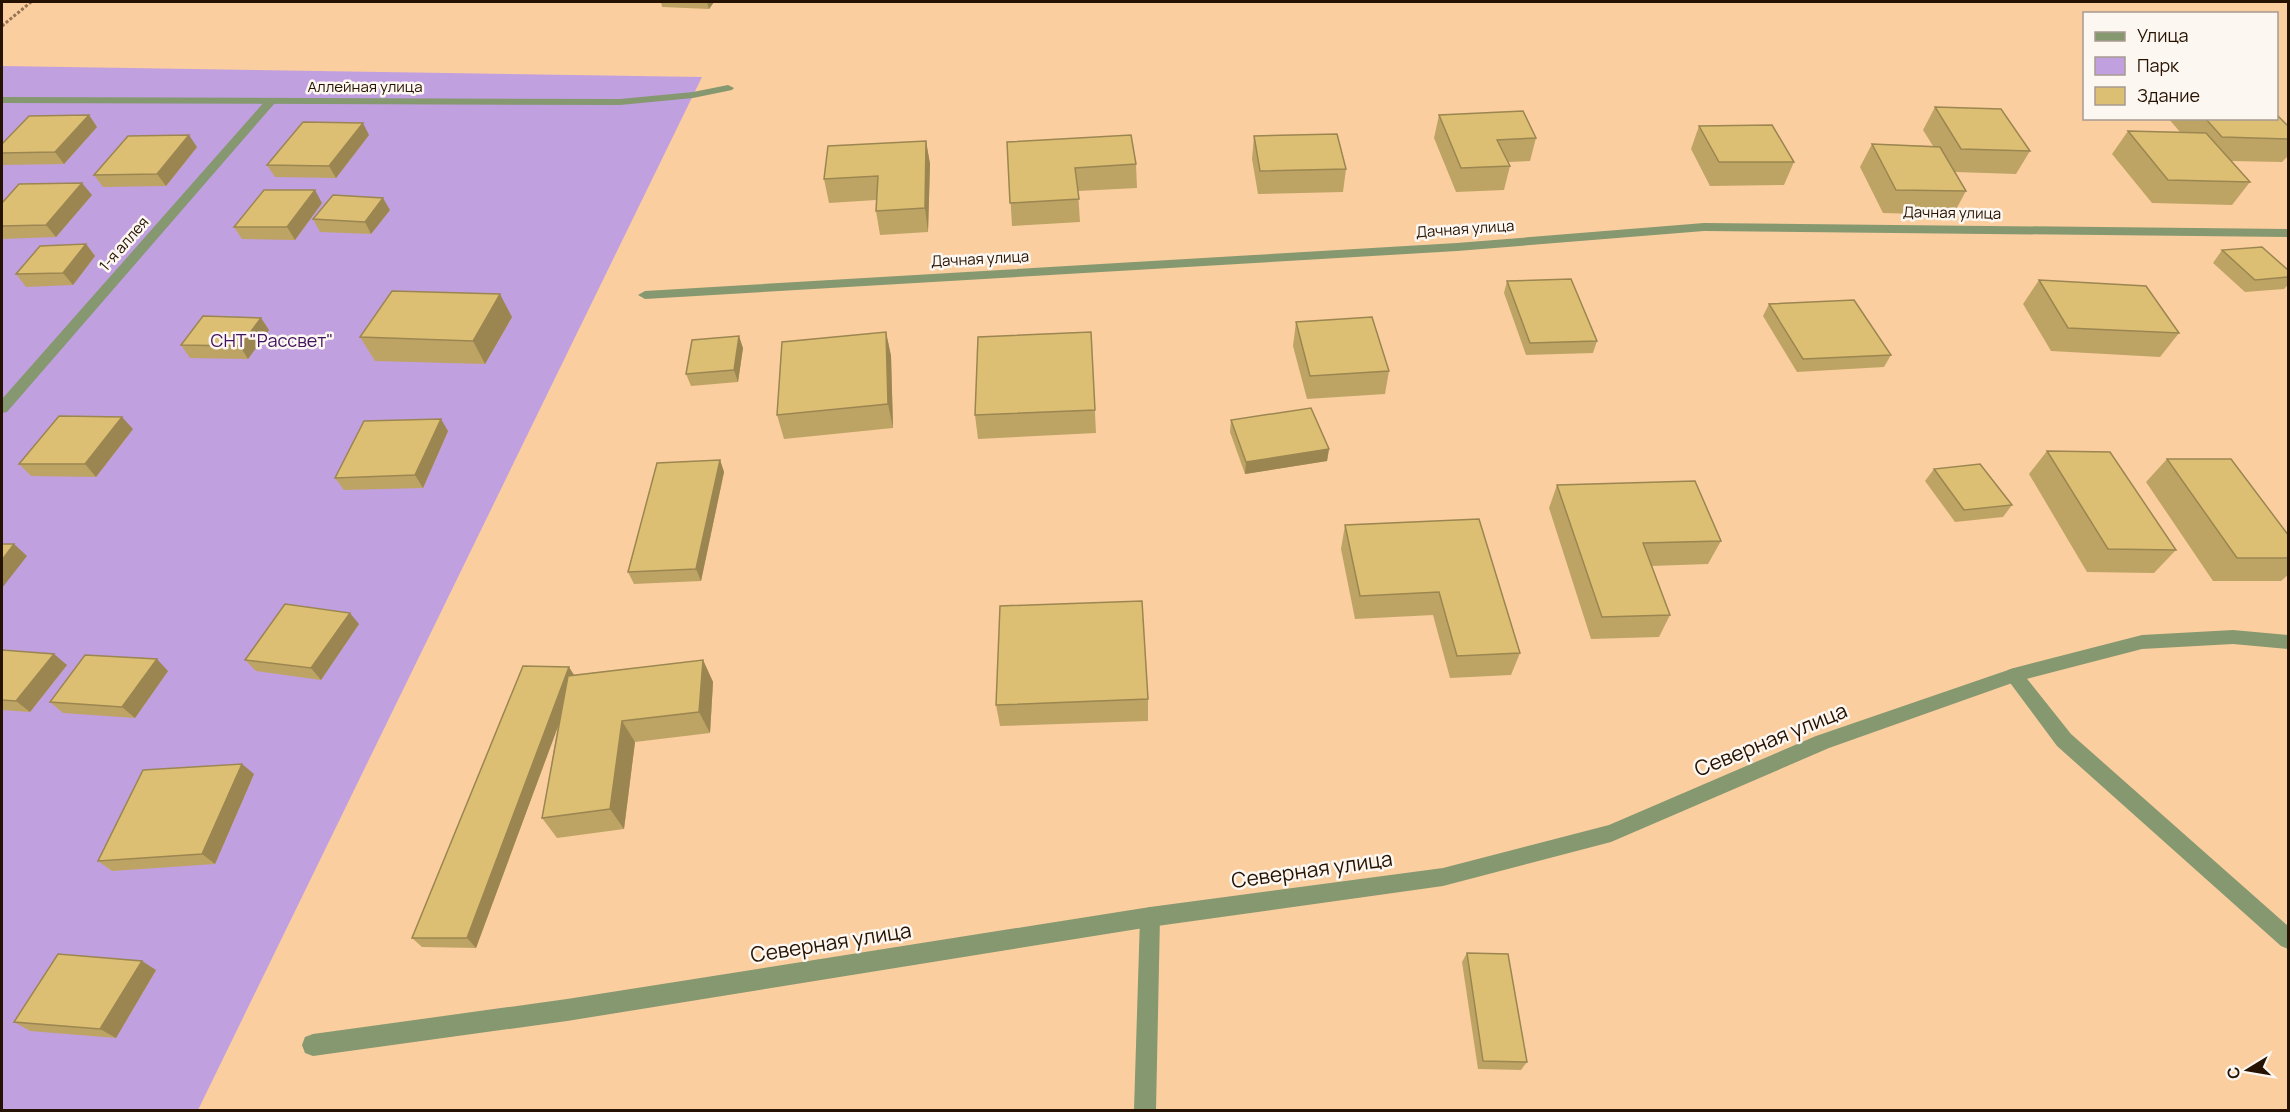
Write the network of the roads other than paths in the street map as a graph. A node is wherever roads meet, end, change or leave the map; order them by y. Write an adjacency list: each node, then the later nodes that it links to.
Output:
1 (728, 88): 3 (street, Аллейная улица)
2 (2, 100): 3 (street, Аллейная улица)
3 (270, 102): 6 (street, 1-я аллея)
4 (2289, 233): 5 (street, Дачная улица)
5 (645, 295)
6 (2, 408)
7 (2289, 642): 8 (street, Северная улица)
8 (2014, 675): 9 (street, Северная улица); 10 (street)
9 (1150, 917): 11 (street, Северная улица); 12 (street)
10 (2289, 939)
11 (313, 1045)
12 (1145, 1110)

